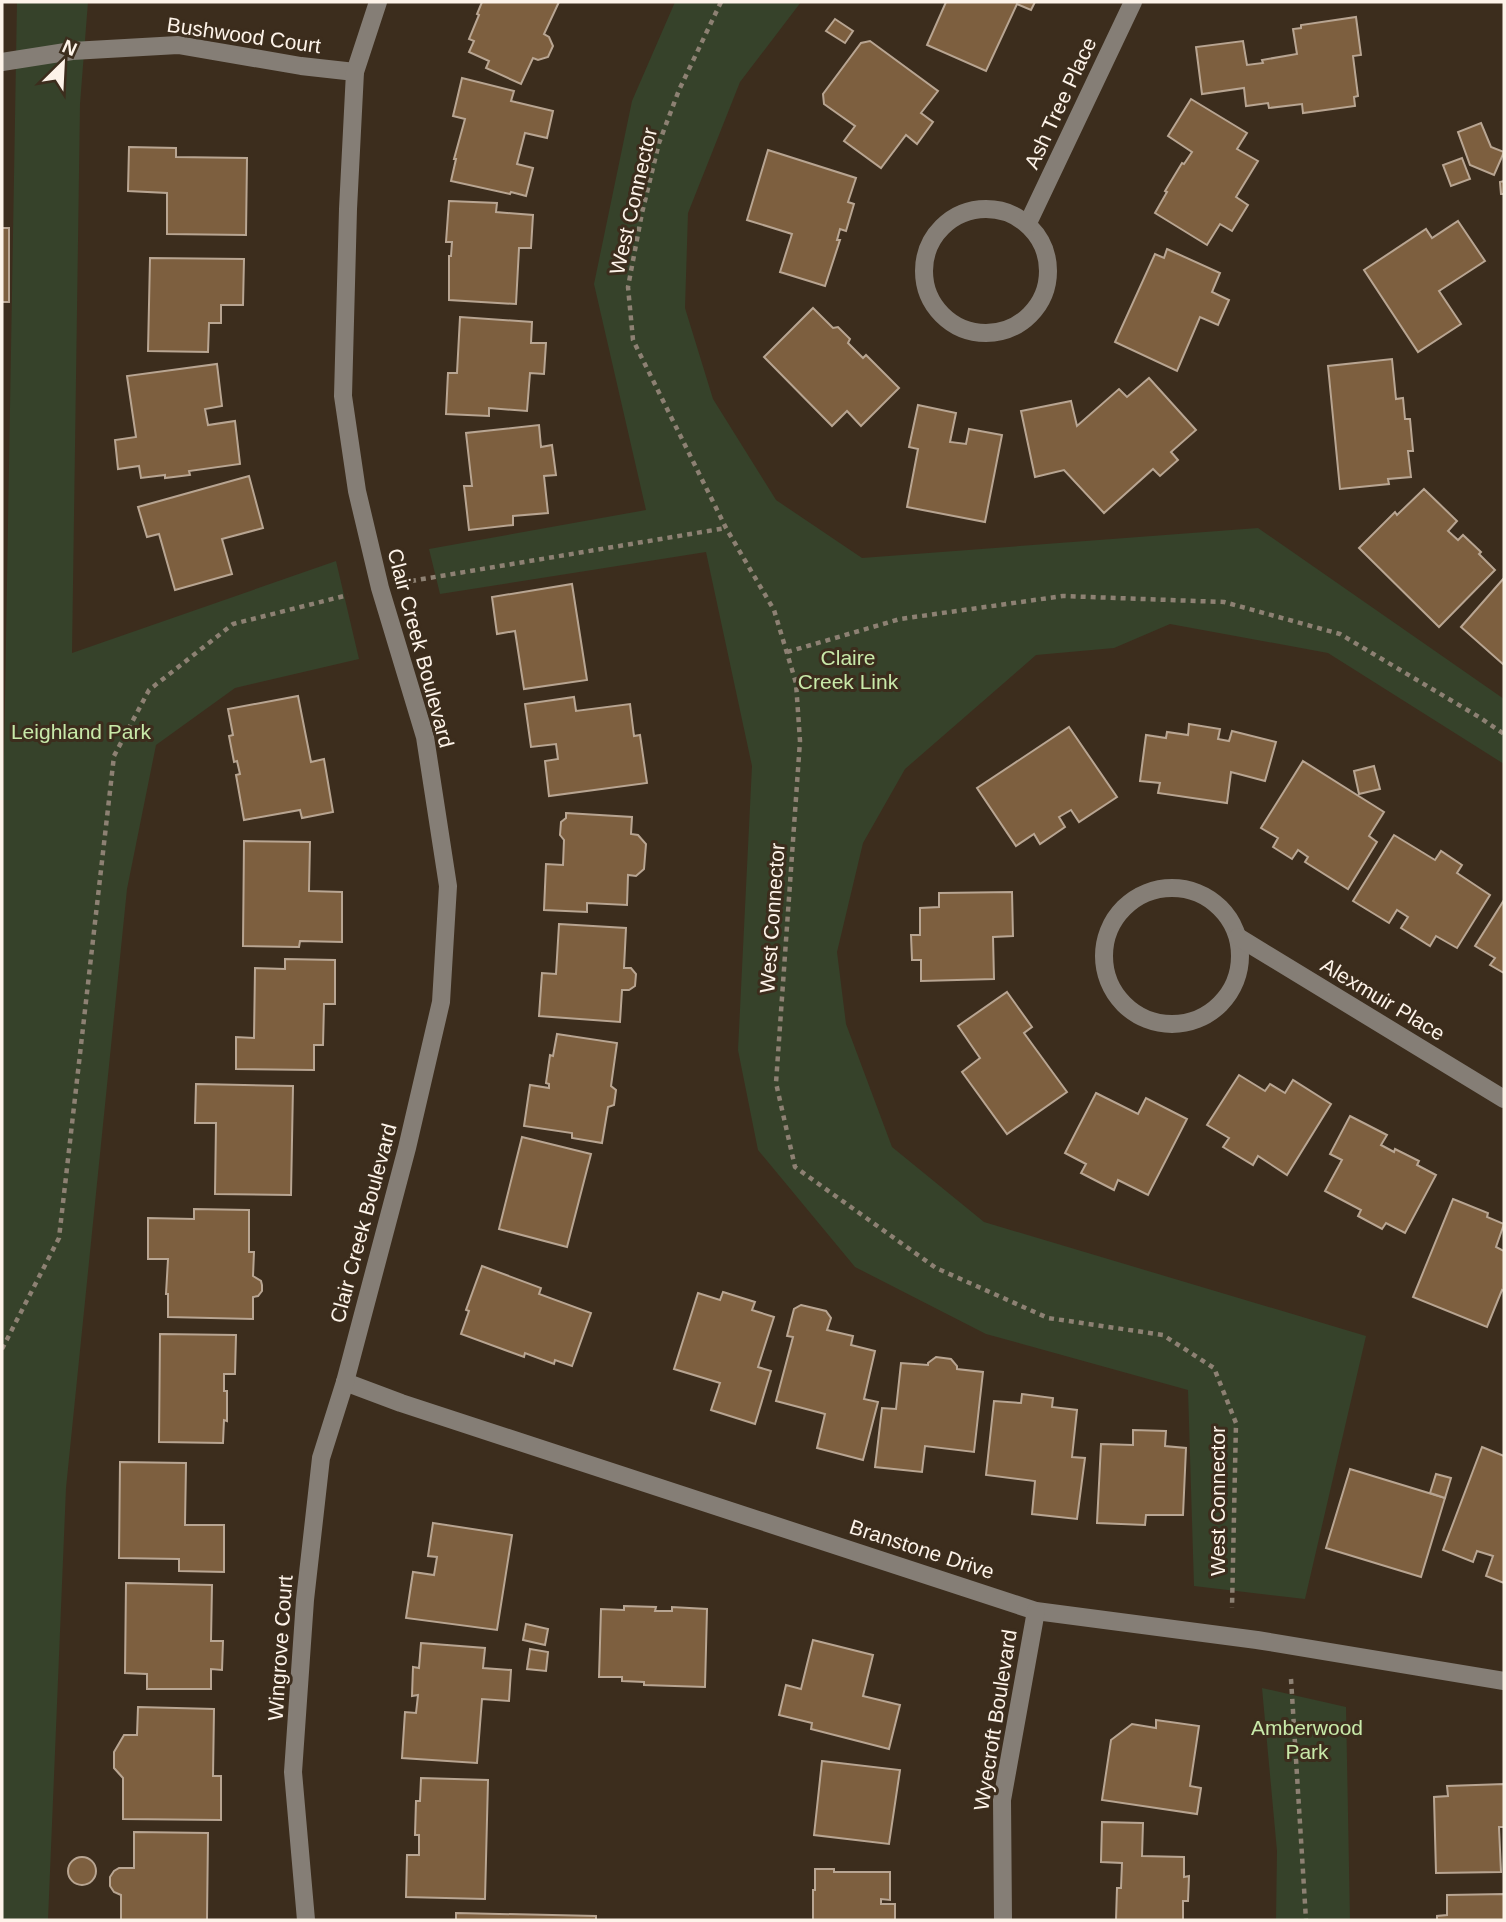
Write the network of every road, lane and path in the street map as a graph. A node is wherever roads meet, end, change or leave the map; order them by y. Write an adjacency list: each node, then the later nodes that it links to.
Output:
1 (378, 2): 5 (street, Clair Creek Boulevard)
2 (721, 2): 7 (path, West Connector)
3 (1133, 2): 6 (street, Ash Tree Place)
4 (2, 62): 5 (street, Bushwood Court)
5 (355, 72): 15 (street, Clair Creek Boulevard)
6 (1028, 223): 6 (street)
7 (726, 528): 8 (path); 10 (path, West Connector)
8 (411, 581)
9 (348, 595): 14 (path)
10 (787, 652): 11 (path); 17 (path, West Connector)
11 (1504, 734)
12 (1238, 937): 12 (street, Alexmuir Place); 13 (street, Alexmuir Place)
13 (1504, 1099)
14 (2, 1349)
15 (345, 1382): 16 (street, Branstone Drive); 20 (street, Wingrove Court)
16 (1036, 1611): 19 (street, Branstone Drive); 21 (street, Wyecroft Boulevard)
17 (1232, 1612)
18 (1291, 1679): 22 (path)
19 (1504, 1681)
20 (306, 1920)
21 (1003, 1920)
22 (1306, 1920)

